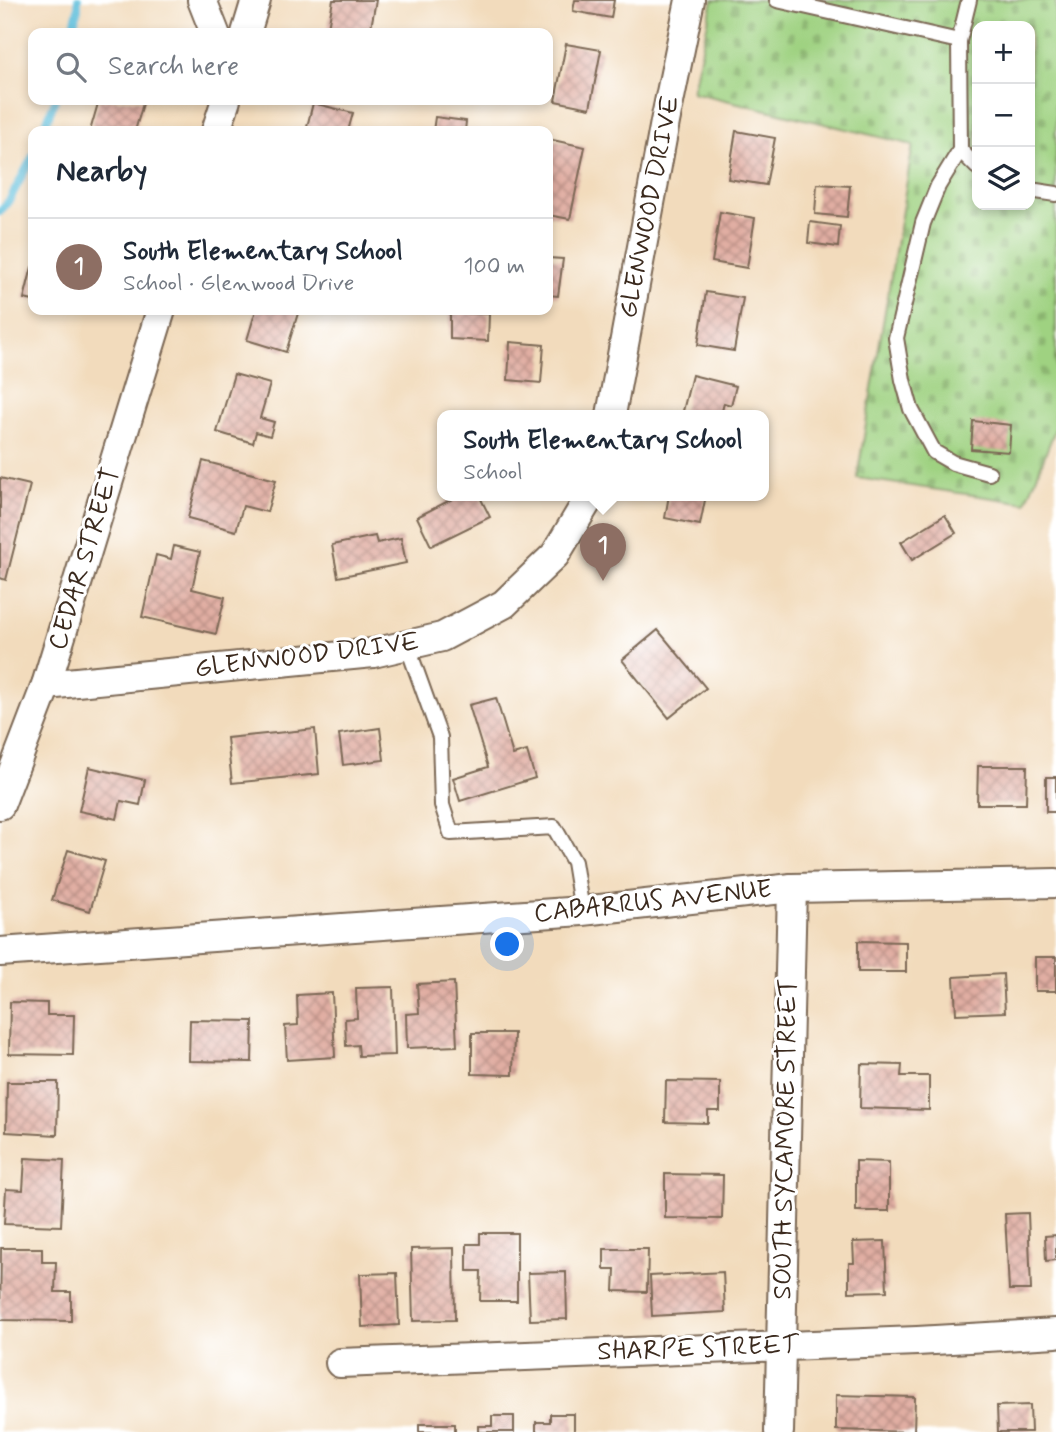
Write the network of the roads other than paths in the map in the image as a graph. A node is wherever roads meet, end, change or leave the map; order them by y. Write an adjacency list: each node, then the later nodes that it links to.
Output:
1 (202, 0): 6 (street)
2 (256, 0): 7 (street)
3 (690, 0): 16 (street, GLENWOOD DRIVE)
4 (777, 0): 8 (lane)
5 (969, 0): 8 (lane)
6 (213, 28)
7 (248, 28)
8 (960, 41): 11 (lane)
9 (224, 105): 10 (street)
10 (218, 126)
11 (960, 150): 12 (lane); 17 (lane)
12 (972, 162)
13 (1035, 191): 14 (lane)
14 (1056, 194)
15 (160, 315): 20 (street, CEDAR STREET)
16 (612, 410)
17 (989, 473)
18 (587, 501): 19 (street, GLENWOOD DRIVE)
19 (407, 645): 20 (street, GLENWOOD DRIVE); 24 (lane)
20 (46, 685): 21 (street, CEDAR STREET)
21 (0, 805)
22 (1056, 883): 23 (street, CABARRUS AVENUE)
23 (792, 888): 24 (street, CABARRUS AVENUE); 27 (street, SOUTH SYCAMORE STREET)
24 (582, 911): 25 (street, CABARRUS AVENUE)
25 (0, 952)
26 (1056, 1333): 27 (street, SHARPE STREET)
27 (781, 1346): 28 (street, SHARPE STREET); 29 (street, SOUTH SYCAMORE STREET)
28 (341, 1363)
29 (779, 1432)

